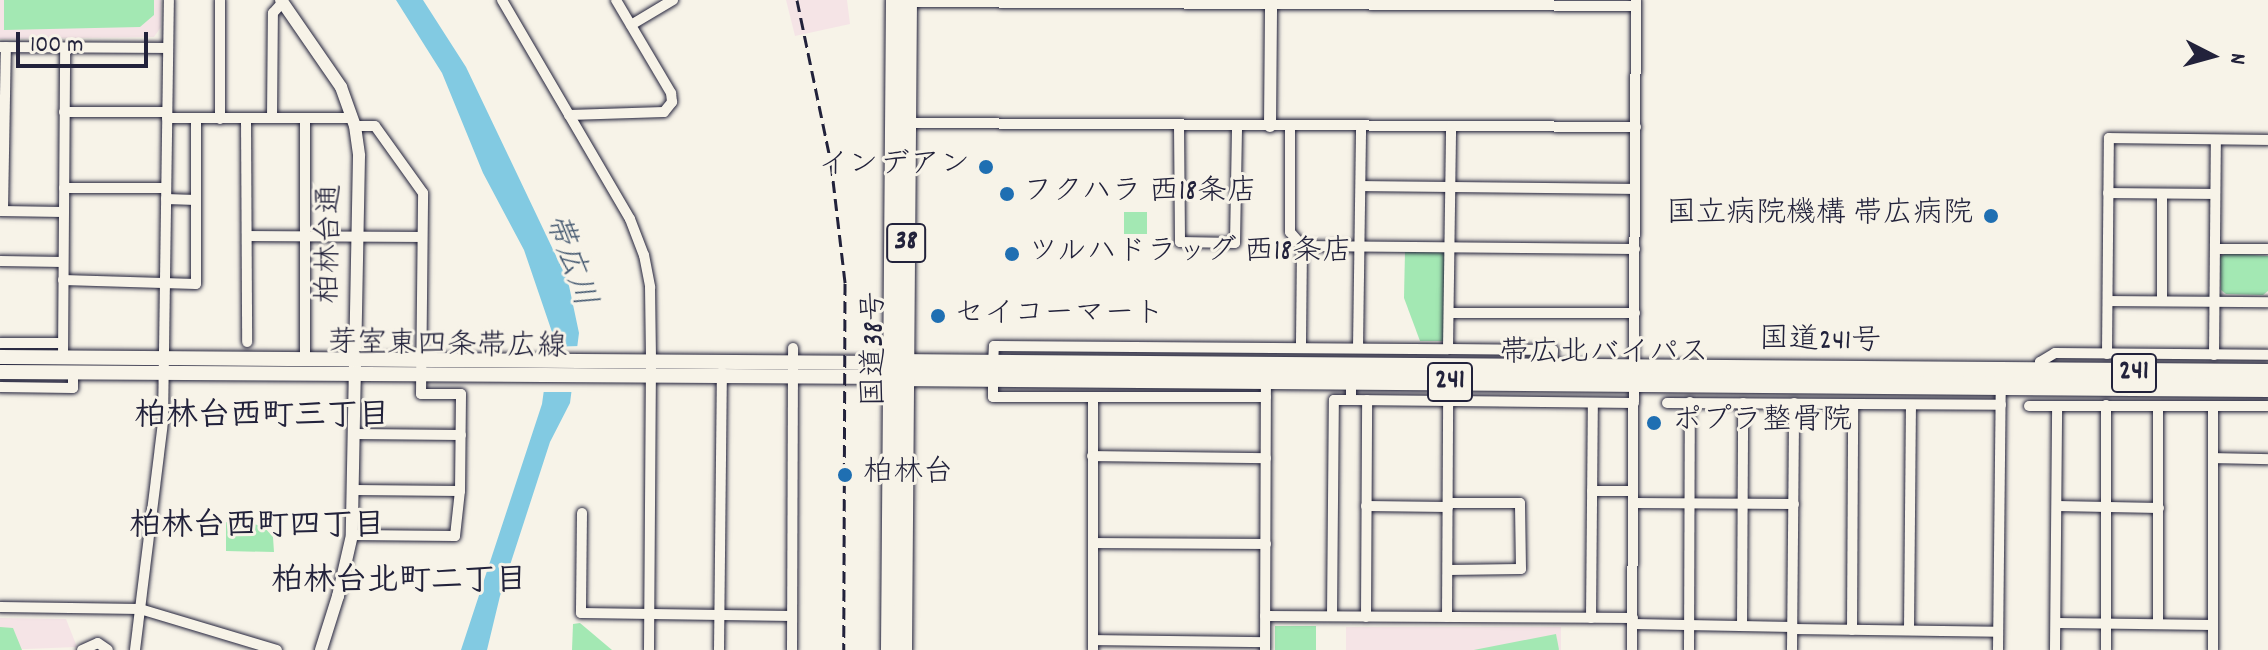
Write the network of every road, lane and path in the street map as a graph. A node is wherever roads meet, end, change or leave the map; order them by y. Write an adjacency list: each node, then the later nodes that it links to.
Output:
1 (169, 0): 13 (street)
2 (220, 0): 19 (street)
3 (502, 0): 16 (street)
4 (616, 0): 10 (street)
5 (673, 0): 10 (street)
6 (282, 1): 18 (street); 22 (street, 柏林台通)
7 (902, 1): 8 (street); 23 (highway, 国道38号 / 38)
8 (1270, 3): 9 (street); 26 (street)
9 (1636, 3): 30 (street)
10 (631, 25): 16 (street)
11 (3, 47): 12 (street); 42 (street)
12 (65, 48): 13 (street); 14 (street)
13 (168, 48): 15 (street)
14 (64, 112): 15 (street); 35 (street)
15 (167, 115): 17 (street); 38 (street)
16 (569, 115): 82 (street)
17 (196, 118): 19 (street); 41 (street)
18 (272, 118): 20 (street); 21 (street)
19 (220, 119): 20 (street)
20 (246, 119): 44 (street)
21 (305, 119): 22 (street); 45 (street)
22 (354, 122): 46 (street, 柏林台通); 47 (street)
23 (900, 123): 24 (street); 83 (highway, 国道38号 / 38)
24 (1179, 125): 25 (street); 25 (street)
25 (1237, 125): 26 (street)
26 (1270, 126): 27 (street)
27 (1290, 127): 28 (street); 48 (street)
28 (1361, 127): 29 (street); 33 (street)
29 (1451, 127): 30 (street); 34 (street)
30 (1636, 127): 36 (street)
31 (2216, 140): 32 (street); 37 (street); 40 (street)
32 (2268, 140)
33 (1361, 186): 34 (street); 49 (street)
34 (1451, 186): 36 (street); 50 (street)
35 (64, 188): 38 (street); 43 (street)
36 (1635, 189): 51 (street)
37 (2108, 193): 39 (street); 59 (street)
38 (166, 194): 41 (street); 57 (street)
39 (2162, 194): 40 (street); 58 (street)
40 (2215, 194): 52 (street)
41 (196, 200): 57 (street)
42 (2, 211): 43 (street)
43 (63, 212): 55 (street)
44 (247, 236): 45 (street); 64 (street)
45 (306, 236): 46 (street); 75 (street)
46 (359, 236): 47 (street); 79 (street, 柏林台通)
47 (422, 237): 80 (street)
48 (1302, 246): 49 (street); 66 (street)
49 (1362, 246): 50 (street); 67 (street)
50 (1451, 247): 51 (street); 62 (street)
51 (1635, 249): 63 (street)
52 (2215, 249): 53 (street); 60 (street)
53 (2268, 249)
54 (0, 261): 55 (street)
55 (63, 262): 56 (street)
56 (63, 280): 57 (street); 69 (street)
57 (166, 283): 78 (street)
58 (2162, 300): 59 (street); 60 (street)
59 (2108, 301): 70 (street)
60 (2215, 302): 61 (street); 72 (street)
61 (2268, 302)
62 (1449, 313): 63 (street); 68 (street)
63 (1635, 313): 92 (street)
64 (247, 342)
65 (0, 343): 69 (street)
66 (1301, 348): 67 (street); 86 (street)
67 (1358, 348): 68 (street)
68 (1448, 349): 81 (street)
69 (63, 350): 74 (main road, 芽室東四条帯広線); 78 (main road, 芽室東四条帯広線)
70 (2107, 354): 72 (street); 87 (street)
71 (793, 355): 76 (main road, 芽室東四条帯広線); 83 (main road, 芽室東四条帯広線); 90 (street)
72 (2214, 355): 73 (street)
73 (2268, 355)
74 (0, 357)
75 (305, 359): 78 (main road, 芽室東四条帯広線); 79 (main road, 芽室東四条帯広線)
76 (722, 362): 82 (main road, 芽室東四条帯広線); 89 (street)
77 (993, 363): 83 (highway, 国道241号 / 241); 86 (highway, 国道241号 / 241); 98 (street)
78 (165, 365): 79 (main road, 芽室東四条帯広線); 85 (main road, 芽室東四条帯広線); 139 (street)
79 (356, 366): 80 (main road, 芽室東四条帯広線); 115 (street, 柏林台通)
80 (422, 367): 82 (main road, 芽室東四条帯広線); 116 (street)
81 (1552, 368): 86 (highway, 国道241号 / 241); 92 (highway, 国道241号 / 241)
82 (652, 369): 89 (main road, 芽室東四条帯広線); 140 (street)
83 (899, 370): 90 (main road, 芽室東四条帯広線); 169 (highway, 国道38号 / 38); 170 (highway, 国道38号 / 38)
84 (0, 372): 85 (main road, 芽室東四条帯広線)
85 (73, 372): 93 (street)
86 (1266, 373): 95 (highway, 帯広北バイパス / 241); 98 (street); 118 (street)
87 (2039, 373): 88 (highway, 国道241号 / 241); 91 (highway, 国道241号 / 241)
88 (2268, 373)
89 (721, 377): 90 (main road, 芽室東四条帯広線); 141 (street)
90 (793, 379): 142 (street)
91 (2001, 379): 92 (highway, 国道241号 / 241); 96 (highway, 帯広北バイパス / 241); 97 (highway, 帯広北バイパス / 241); 108 (street)
92 (1634, 385): 95 (highway, 帯広北バイパス / 241); 96 (highway, 帯広北バイパス / 241); 102 (street); 124 (street)
93 (0, 387)
94 (2268, 388): 97 (highway, 帯広北バイパス / 241)
95 (1351, 391): 99 (street); 144 (street)
96 (1712, 393): 101 (street); 104 (street)
97 (2084, 396): 109 (street); 111 (street)
98 (1093, 398): 117 (street)
99 (1367, 400): 100 (street); 129 (street)
100 (1448, 401): 102 (street); 128 (street)
101 (1690, 402): 103 (street); 126 (street)
102 (1593, 403): 123 (street)
103 (1667, 403)
104 (1743, 403): 105 (street); 125 (street)
105 (1794, 403): 106 (street); 127 (street)
106 (1853, 405): 107 (street); 156 (street)
107 (1911, 405): 108 (street); 157 (street)
108 (2001, 405): 158 (street)
109 (2106, 405): 112 (street); 131 (street)
110 (2029, 406): 111 (street)
111 (2057, 406): 130 (street)
112 (2158, 406): 113 (street); 132 (street)
113 (2213, 406): 114 (street); 119 (street)
114 (2268, 406)
115 (355, 434): 116 (street); 121 (street, 柏林台通)
116 (461, 435): 122 (street)
117 (1092, 456): 118 (street); 135 (street)
118 (1266, 458): 136 (street)
119 (2214, 458): 120 (street); 153 (street)
120 (2268, 459)
121 (354, 490): 122 (street); 134 (street, 柏林台通)
122 (460, 491): 134 (street)
123 (1592, 491): 124 (street); 147 (street)
124 (1633, 497): 126 (street); 148 (street)
125 (1743, 503): 126 (street); 127 (street); 154 (street)
126 (1690, 504): 152 (street)
127 (1794, 504): 155 (street)
128 (1449, 505): 129 (street); 137 (street); 137 (street)
129 (1366, 506): 145 (street)
130 (2057, 506): 131 (street); 149 (street)
131 (2107, 507): 132 (street); 150 (street)
132 (2159, 508): 151 (street)
133 (582, 513): 140 (street)
134 (352, 535): 165 (street, 柏林台通)
135 (1093, 543): 136 (street); 159 (street)
136 (1266, 544): 143 (street)
137 (1448, 570): 146 (street)
138 (0, 607): 139 (street)
139 (140, 609): 163 (street); 164 (street)
140 (649, 613): 141 (street); 166 (street)
141 (720, 613): 142 (street); 167 (street)
142 (792, 616): 168 (street)
143 (1265, 616): 144 (street); 160 (street)
144 (1332, 616): 145 (street)
145 (1366, 617): 146 (street)
146 (1447, 617): 147 (street)
147 (1591, 618): 148 (street)
148 (1633, 621): 152 (street); 171 (street)
149 (2056, 623): 150 (street); 175 (street)
150 (2106, 623): 151 (street); 176 (street)
151 (2158, 623): 153 (street)
152 (1689, 625): 154 (street); 172 (street)
153 (2213, 625): 177 (street)
154 (1742, 626): 155 (street)
155 (1793, 628): 156 (street); 173 (street)
156 (1852, 630): 157 (street)
157 (1909, 630): 158 (street)
158 (1998, 632): 174 (street)
159 (1093, 645): 160 (street)
160 (1265, 646)
161 (82, 650): 162 (street)
162 (108, 650)
163 (135, 650)
164 (277, 650)
165 (321, 650)
166 (649, 650)
167 (719, 650)
168 (792, 650)
169 (890, 650)
170 (903, 650)
171 (1632, 650)
172 (1689, 650)
173 (1792, 650)
174 (1998, 650)
175 (2055, 650)
176 (2106, 650)
177 (2213, 650)

